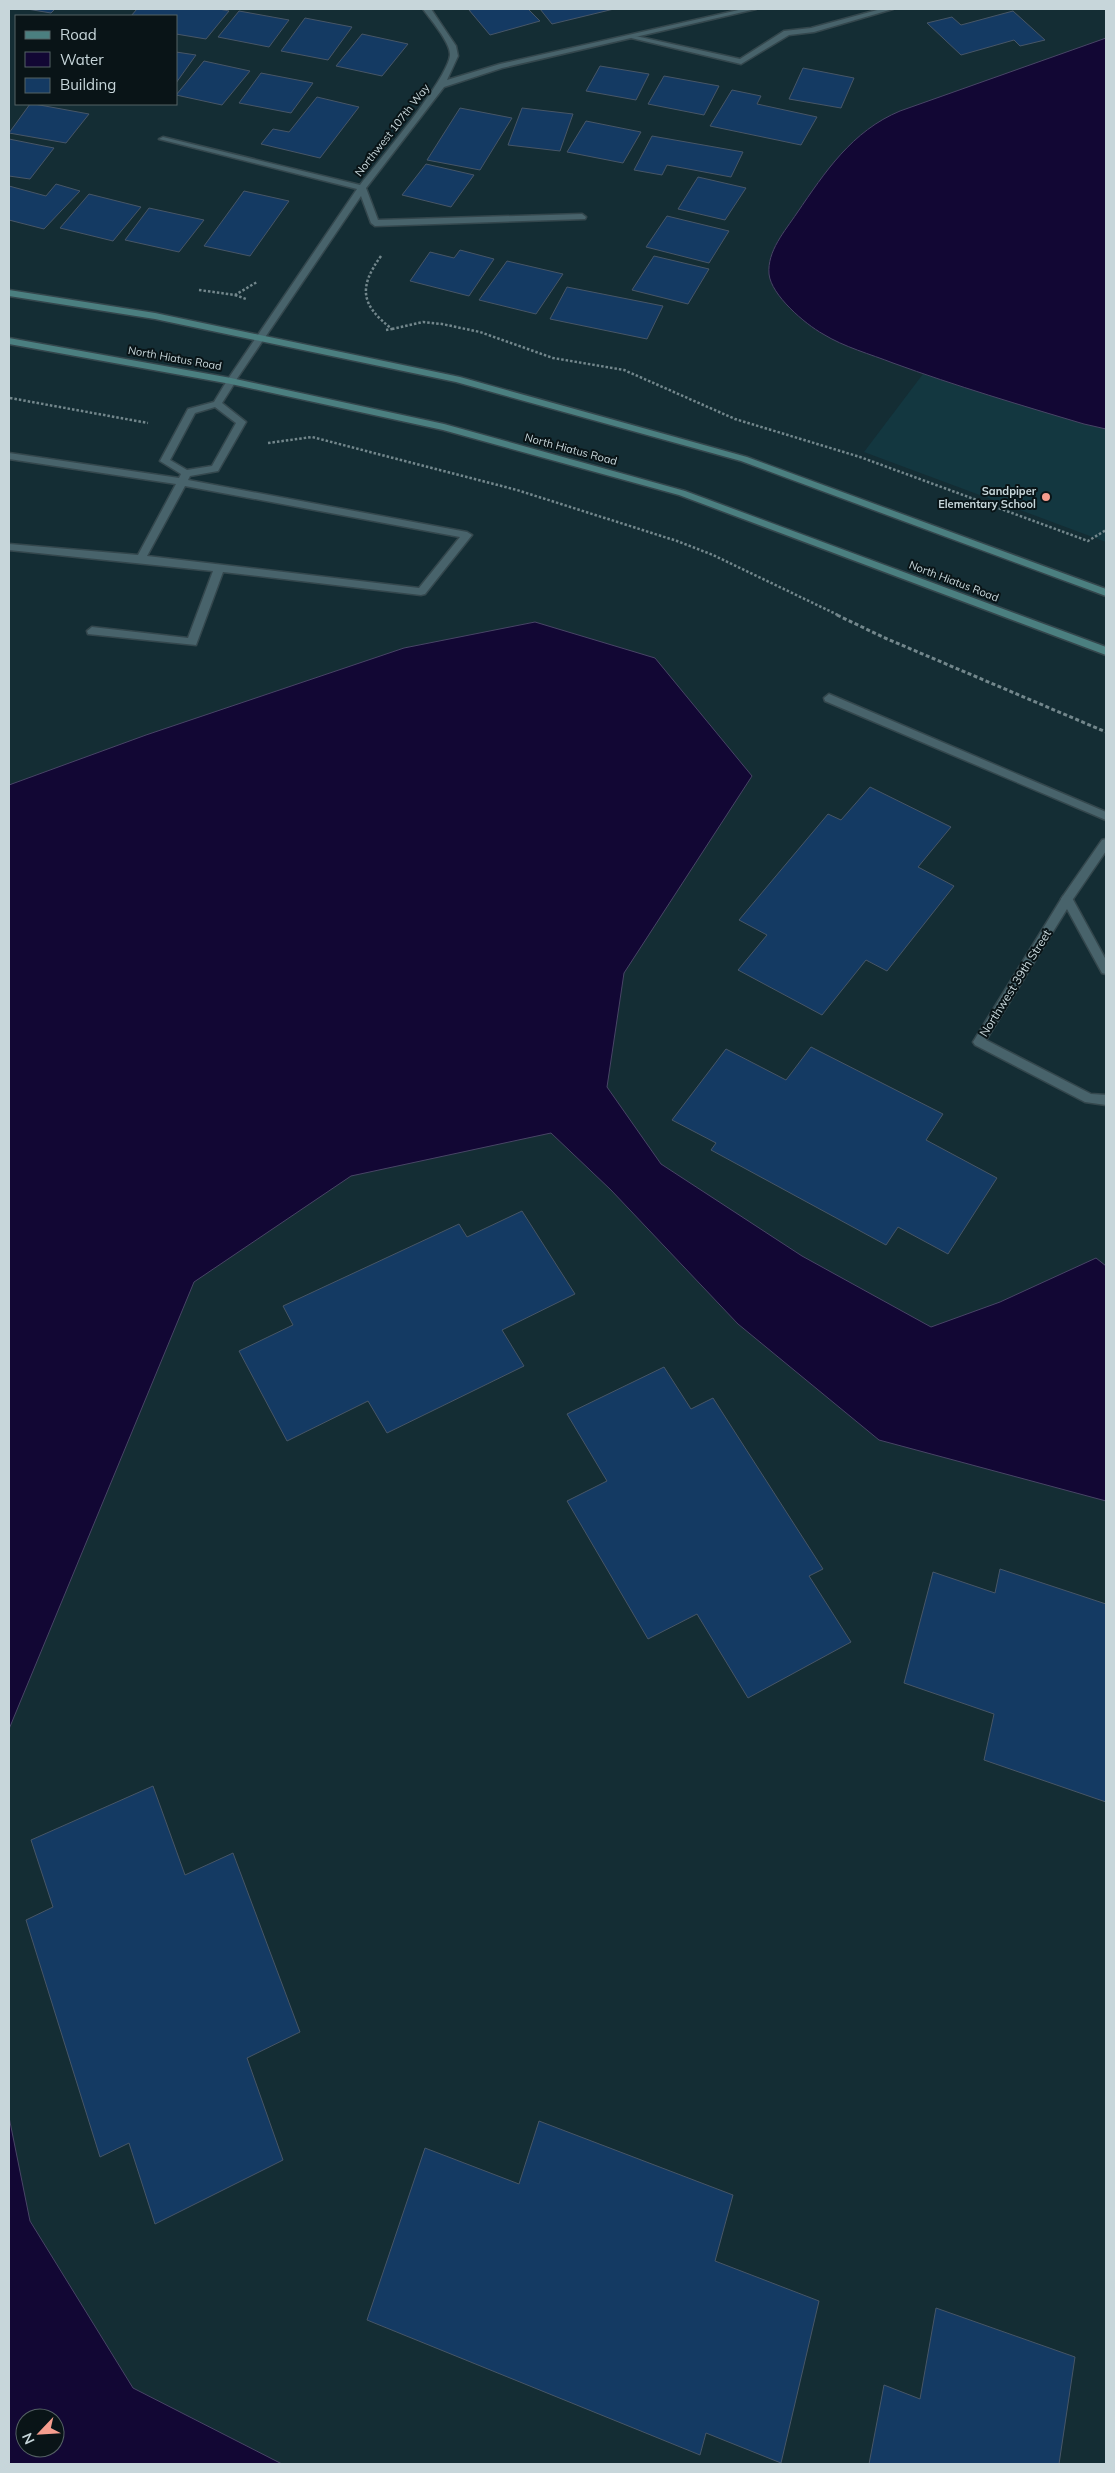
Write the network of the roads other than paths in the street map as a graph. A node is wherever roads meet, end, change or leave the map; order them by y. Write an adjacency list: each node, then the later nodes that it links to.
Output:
1 (427, 9): 5 (street)
2 (752, 9): 4 (street, Northwest 107th Way)
3 (889, 9): 4 (street)
4 (631, 37): 5 (street, Northwest 107th Way)
5 (441, 85): 7 (street, Northwest 107th Way)
6 (163, 139): 7 (street)
7 (362, 188): 8 (street); 10 (street, Northwest 107th Way)
8 (582, 217)
9 (9, 294): 10 (main road)
10 (260, 338): 12 (street, Northwest 107th Way); 19 (main road)
11 (9, 341): 12 (main road, North Hiatus Road)
12 (231, 381): 13 (street, Northwest 107th Way); 21 (main road, North Hiatus Road)
13 (216, 404): 15 (street); 15 (street)
14 (9, 456): 15 (street)
15 (184, 478): 17 (street); 18 (street)
16 (9, 547): 17 (street)
17 (141, 559): 18 (street)
18 (219, 569): 20 (street)
19 (1106, 593)
20 (92, 632)
21 (1106, 652)
22 (829, 698): 23 (street)
23 (1106, 816)
24 (1106, 843): 25 (street)
25 (1067, 899): 26 (street); 27 (street, Northwest 39th Street)
26 (1106, 970)
27 (1106, 1100)

